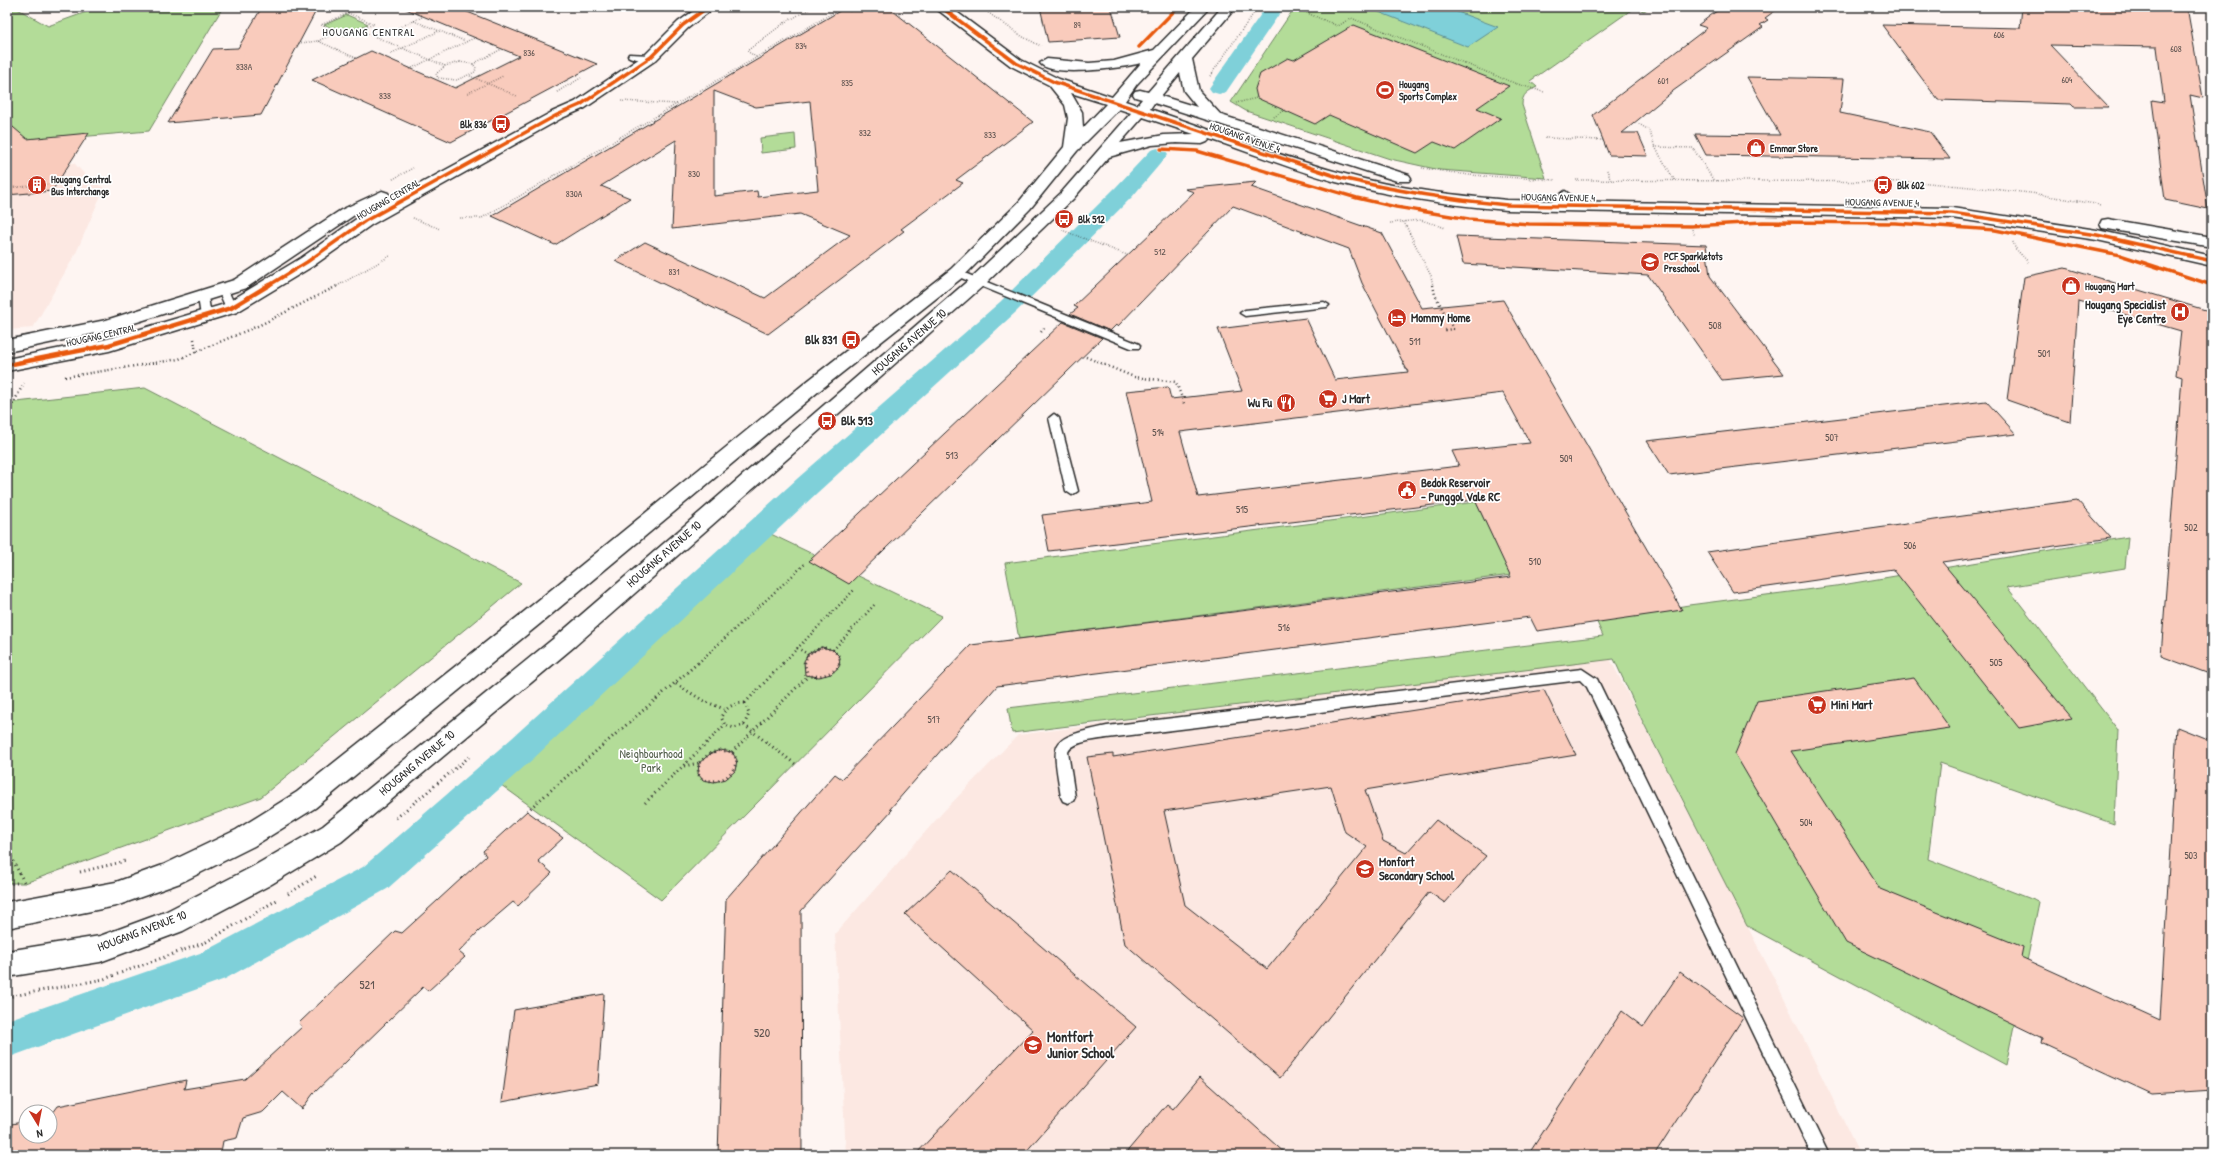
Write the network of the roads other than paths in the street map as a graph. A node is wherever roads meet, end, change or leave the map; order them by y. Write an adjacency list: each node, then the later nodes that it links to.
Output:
1 (686, 7): 10 (street, HOUGANG CENTRAL)
2 (708, 7): 11 (street, HOUGANG CENTRAL)
3 (941, 7): 14 (street, HOUGANG AVENUE 4)
4 (964, 7): 7 (street)
5 (1203, 7): 9 (street, HOUGANG AVENUE 10)
6 (1229, 7): 12 (street, HOUGANG AVENUE 10)
7 (1014, 44)
8 (1038, 51): 13 (street)
9 (1159, 53): 13 (street); 16 (street, HOUGANG AVENUE 10)
10 (632, 56): 11 (lane); 33 (street, HOUGANG CENTRAL)
11 (651, 57): 36 (street, HOUGANG CENTRAL)
12 (1185, 58): 17 (street, HOUGANG AVENUE 10); 20 (street)
13 (1047, 63): 15 (street)
14 (1054, 82): 18 (street, HOUGANG AVENUE 4); 22 (street)
15 (1099, 82)
16 (1119, 88): 17 (street, HOUGANG AVENUE 4); 18 (street, HOUGANG AVENUE 10)
17 (1153, 98): 19 (street, HOUGANG AVENUE 10); 20 (street, HOUGANG AVENUE 4)
18 (1115, 103): 19 (street, HOUGANG AVENUE 4); 22 (street, HOUGANG AVENUE 10)
19 (1140, 111): 21 (street, HOUGANG AVENUE 4); 23 (street, HOUGANG AVENUE 10)
20 (1218, 119): 24 (street, HOUGANG AVENUE 4)
21 (1230, 142): 23 (street); 24 (street, HOUGANG AVENUE 4)
22 (1072, 148): 32 (street, HOUGANG AVENUE 10)
23 (1103, 154): 32 (street, HOUGANG AVENUE 10)
24 (1564, 194): 25 (street, HOUGANG AVENUE 4)
25 (1706, 202): 27 (street, HOUGANG AVENUE 4); 29 (street, HOUGANG AVENUE 4)
26 (2212, 235): 27 (street)
27 (2188, 237): 28 (street, HOUGANG AVENUE 4)
28 (2212, 242)
29 (2151, 247): 30 (street, HOUGANG AVENUE 4); 31 (street)
30 (2212, 261)
31 (2212, 273)
32 (976, 281): 40 (lane); 45 (street, HOUGANG AVENUE 10); 46 (street, HOUGANG AVENUE 10)
33 (223, 290): 34 (street, HOUGANG CENTRAL); 36 (lane)
34 (203, 297): 38 (lane); 39 (street, HOUGANG CENTRAL)
35 (1324, 305): 37 (lane)
36 (231, 308): 38 (street, HOUGANG CENTRAL)
37 (1245, 313)
38 (206, 316): 41 (street, HOUGANG CENTRAL)
39 (7, 346)
40 (1135, 346)
41 (7, 365)
42 (1054, 418): 43 (lane)
43 (1072, 491)
44 (1068, 797): 47 (lane)
45 (11, 914)
46 (7, 964)
47 (1821, 1155)

